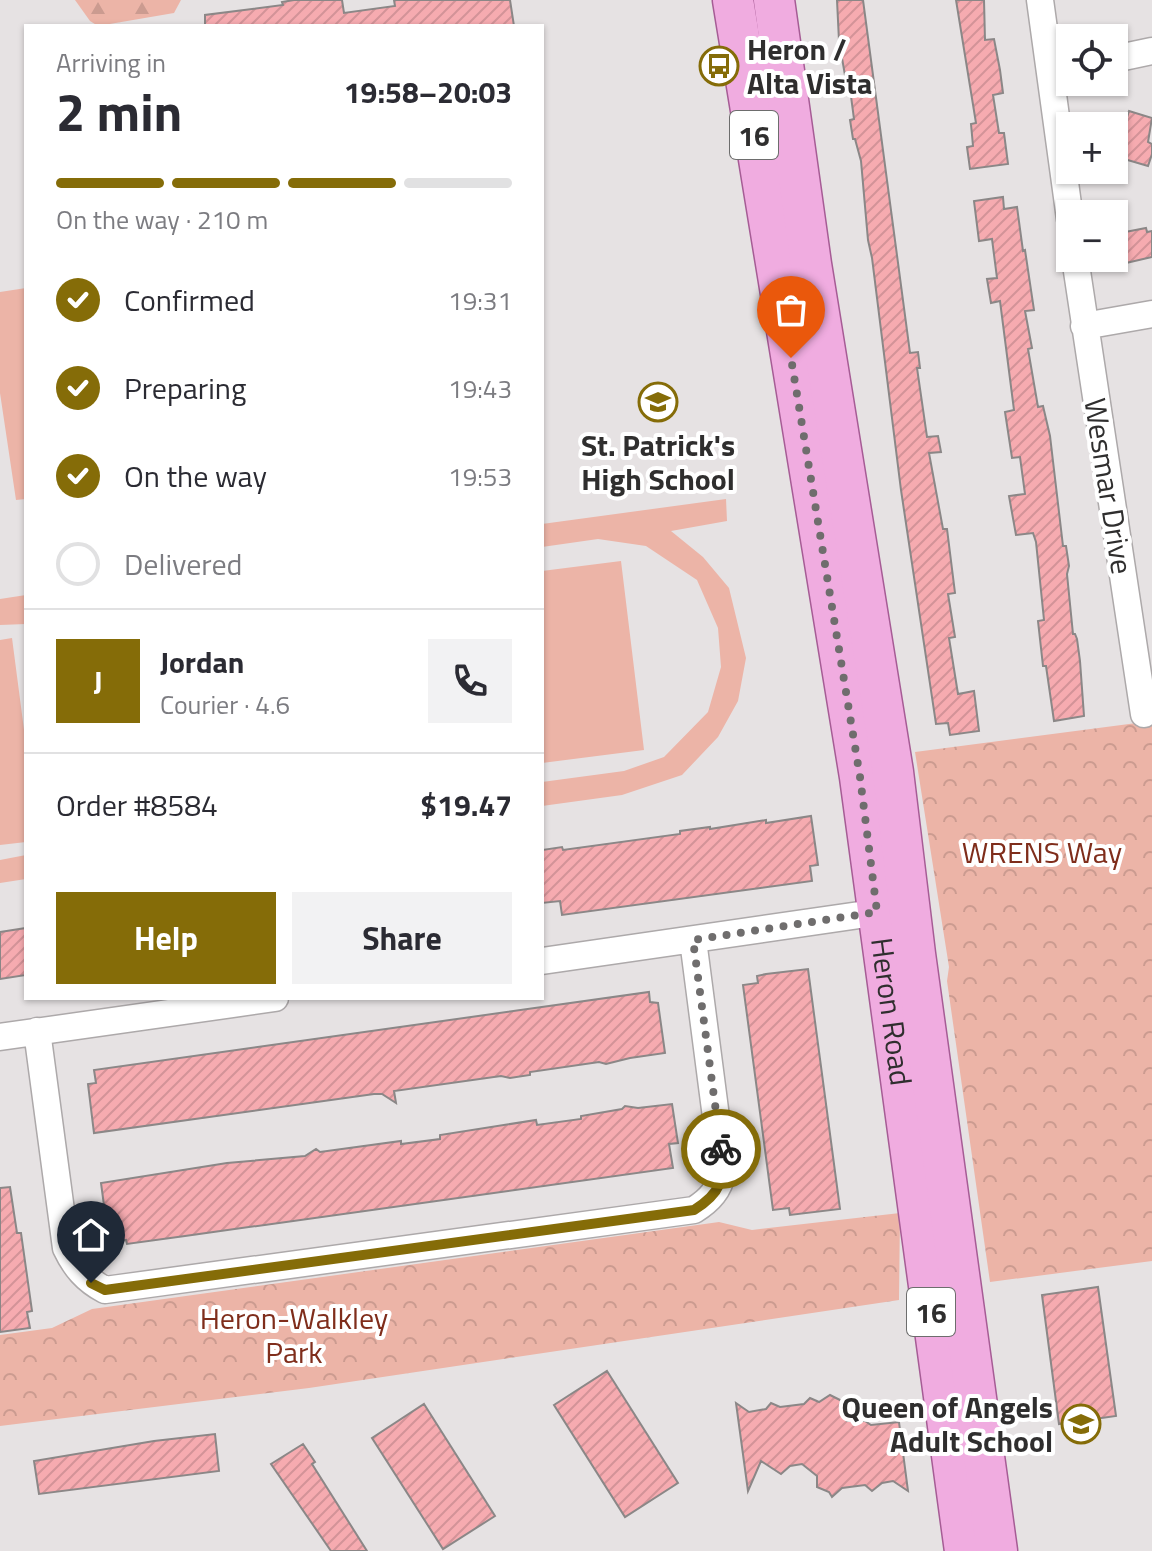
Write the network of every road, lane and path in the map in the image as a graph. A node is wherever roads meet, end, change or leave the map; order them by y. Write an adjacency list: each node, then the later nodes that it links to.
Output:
1 (733, 0): 13 (main road, Heron Road / 16)
2 (774, 0): 13 (main road, Heron Road / 16)
3 (1040, 0): 5 (street)
4 (1152, 51): 6 (street)
5 (1056, 54)
6 (1128, 56)
7 (1062, 96): 8 (street)
8 (1069, 200)
9 (1077, 272): 11 (street, Wesmar Drive)
10 (1152, 314): 11 (street)
11 (1084, 326): 12 (street, Wesmar Drive)
12 (1144, 714)
13 (893, 910): 14 (street); 19 (main road, Heron Road / 16); 20 (main road, Heron Road / 16)
14 (693, 940): 15 (street); 17 (street)
15 (544, 961)
16 (261, 1000): 17 (street)
17 (37, 1031): 18 (street)
18 (0, 1037)
19 (965, 1551)
20 (997, 1551)

